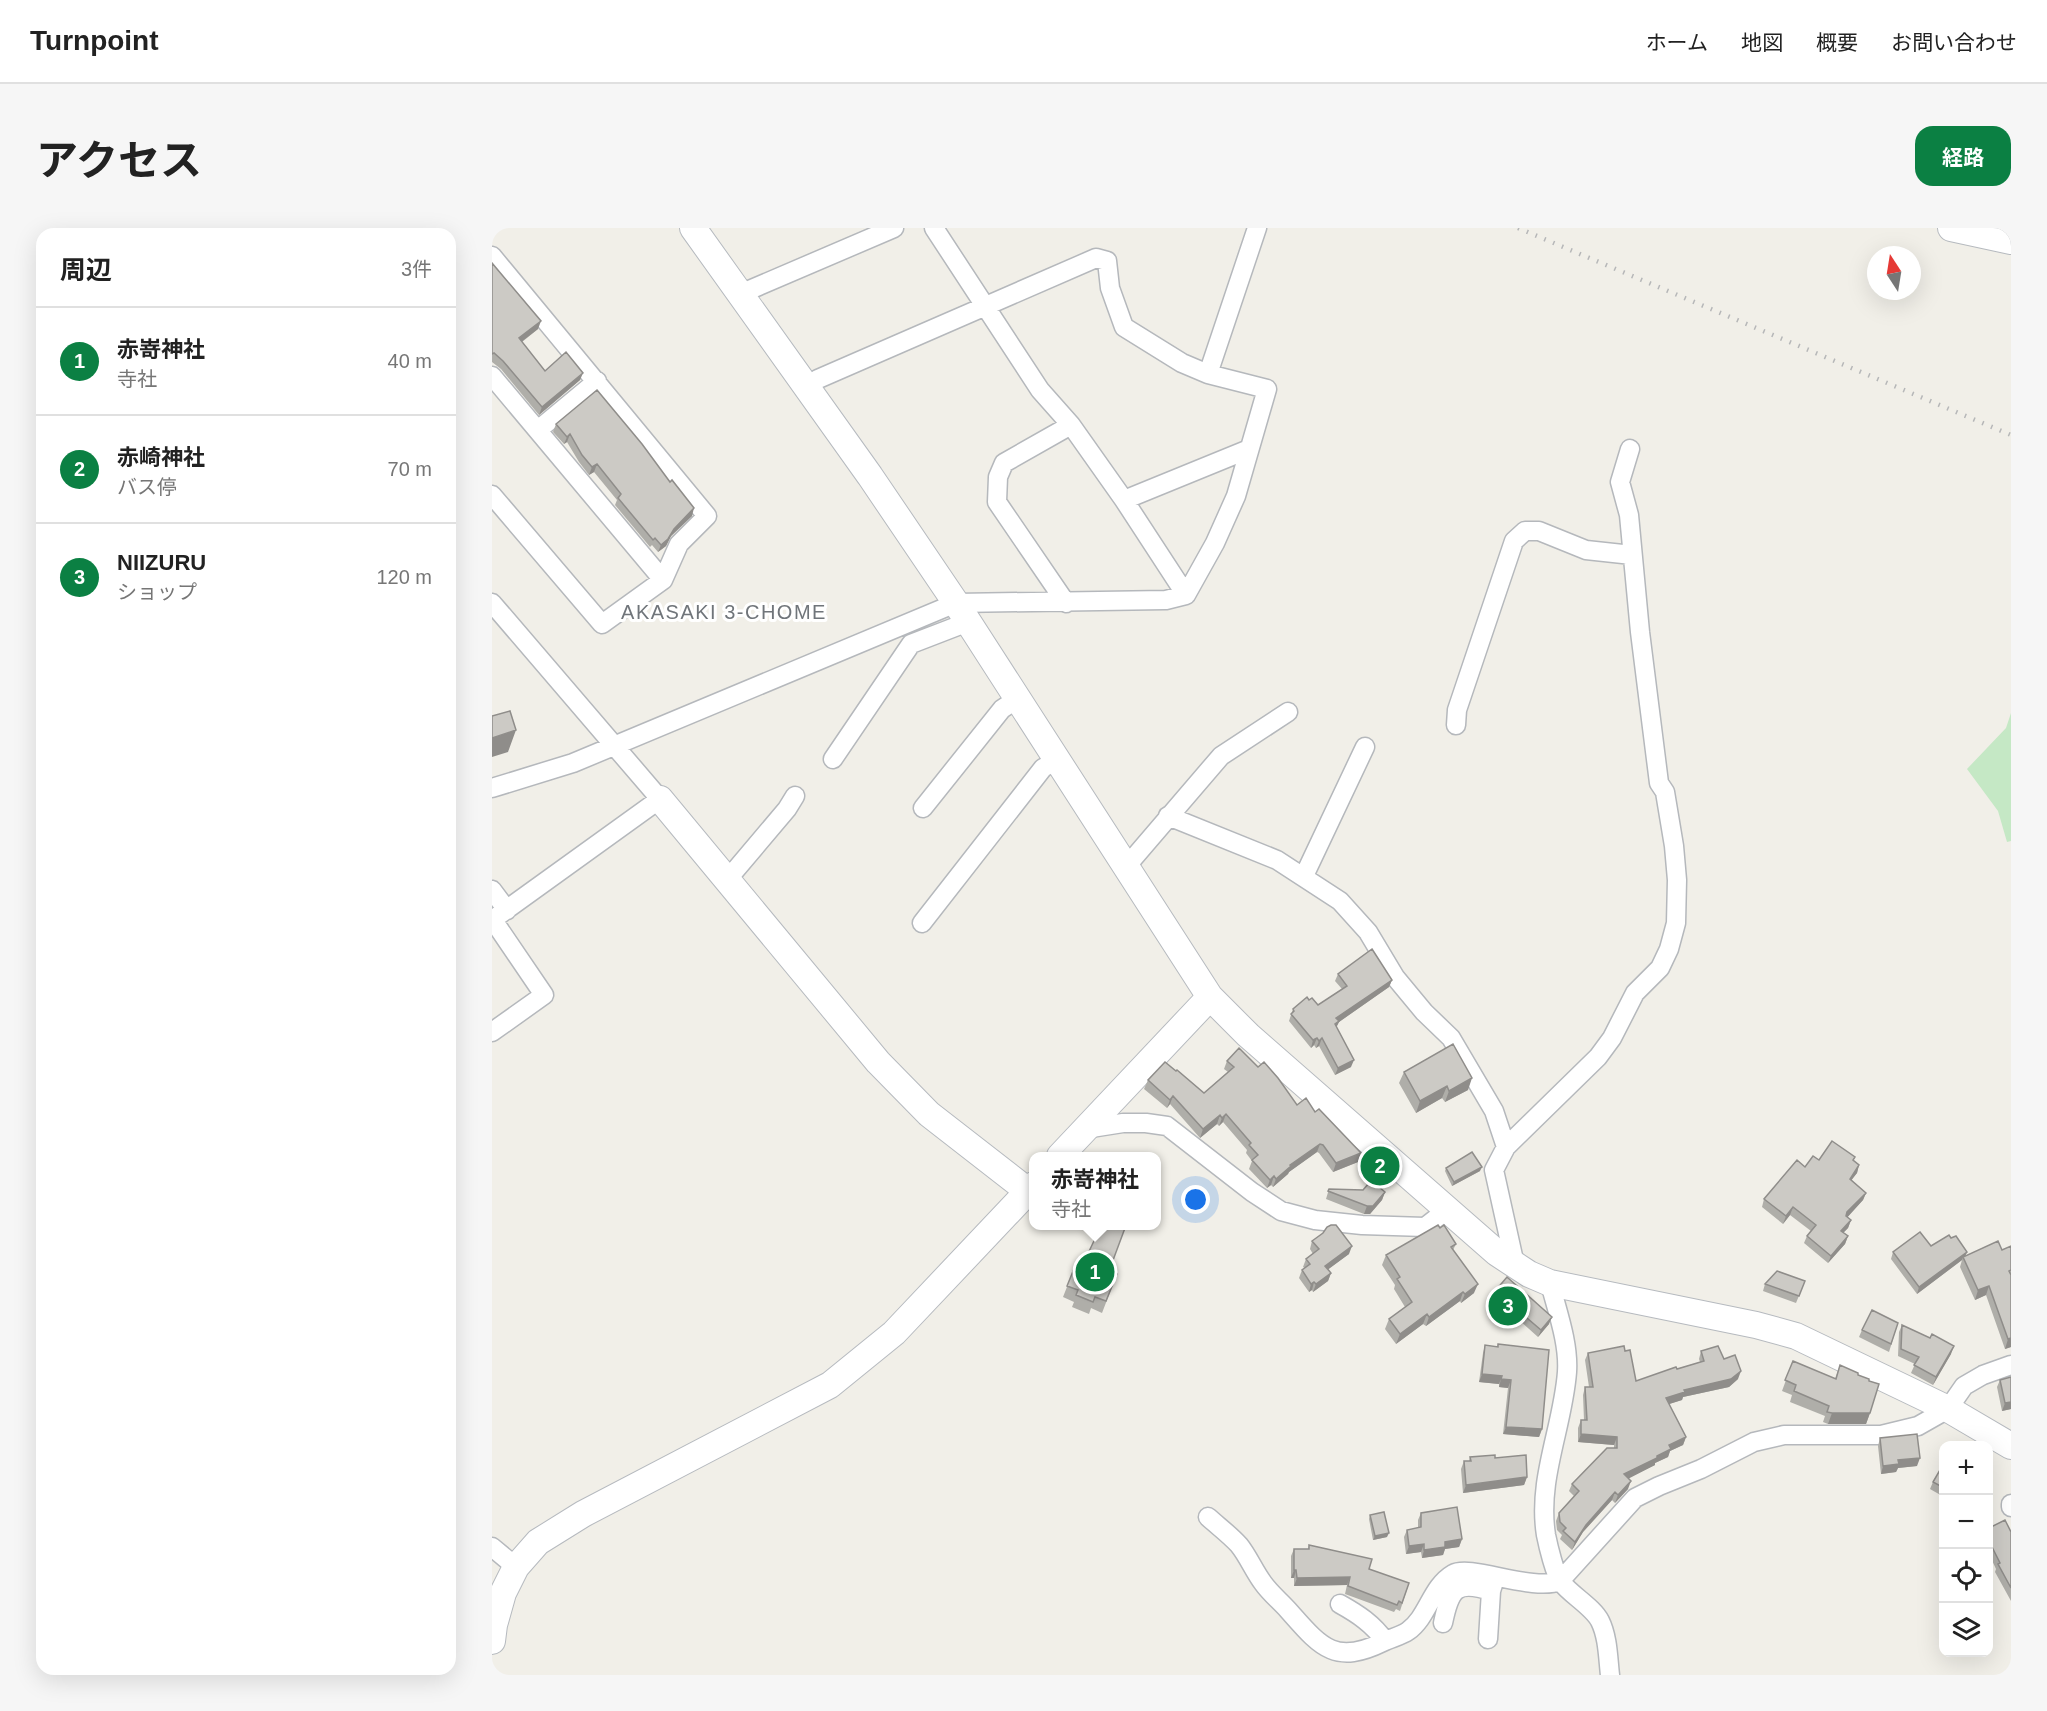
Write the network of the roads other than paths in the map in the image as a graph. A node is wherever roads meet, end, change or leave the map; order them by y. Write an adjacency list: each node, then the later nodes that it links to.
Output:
1 (693, 228): 8 (street)
2 (894, 228): 8 (street)
3 (934, 228): 9 (street)
4 (1257, 228): 10 (street)
5 (1951, 228): 6 (street)
6 (2011, 241)
7 (492, 255): 12 (street)
8 (740, 294): 13 (street)
9 (984, 307): 10 (street); 13 (street); 14 (street)
10 (1208, 374): 16 (street)
11 (492, 376): 15 (street)
12 (597, 381): 15 (street); 21 (street)
13 (807, 388): 25 (street)
14 (1071, 425): 19 (street); 24 (street)
15 (538, 430): 21 (street)
16 (1249, 449): 19 (street); 22 (street)
17 (1630, 449): 20 (street)
18 (492, 495): 21 (street)
19 (1124, 500): 22 (street)
20 (1632, 555): 28 (street); 47 (street)
21 (663, 580)
22 (1186, 595): 24 (street)
23 (492, 603): 29 (street)
24 (1066, 603): 25 (street)
25 (962, 613): 26 (street); 29 (street); 31 (street)
26 (1017, 699): 32 (street); 36 (street)
27 (1288, 712): 37 (street)
28 (1456, 725)
29 (613, 745): 33 (street); 35 (street)
30 (1365, 747): 39 (street)
31 (833, 759)
32 (1057, 760): 38 (street); 43 (street)
33 (492, 788)
34 (795, 796): 40 (street)
35 (660, 799): 40 (street); 42 (street)
36 (923, 808)
37 (1168, 816): 38 (street); 39 (street)
38 (1125, 868): 44 (street)
39 (1304, 876): 47 (street)
40 (727, 880): 49 (street)
41 (492, 890): 42 (street)
42 (497, 917): 45 (street)
43 (922, 923)
44 (1210, 997): 46 (street); 51 (street)
45 (492, 1032)
46 (1085, 1129): 48 (street); 51 (street)
47 (1506, 1147): 52 (street)
48 (1064, 1152)
49 (1029, 1187)
50 (1029, 1190): 59 (street)
51 (1448, 1209): 52 (street)
52 (1515, 1265): 53 (street)
53 (1550, 1282): 55 (street); 60 (street)
54 (2011, 1365): 55 (street)
55 (1948, 1409): 56 (street); 60 (street)
56 (2011, 1446)
57 (1208, 1517): 66 (street)
58 (492, 1547): 59 (street)
59 (516, 1567): 65 (street)
60 (1560, 1581): 61 (street); 67 (street)
61 (1493, 1584): 63 (street); 64 (street); 66 (street)
62 (1340, 1604): 66 (street)
63 (1443, 1623)
64 (1488, 1639)
65 (492, 1641)
66 (1385, 1641)
67 (1610, 1675)

